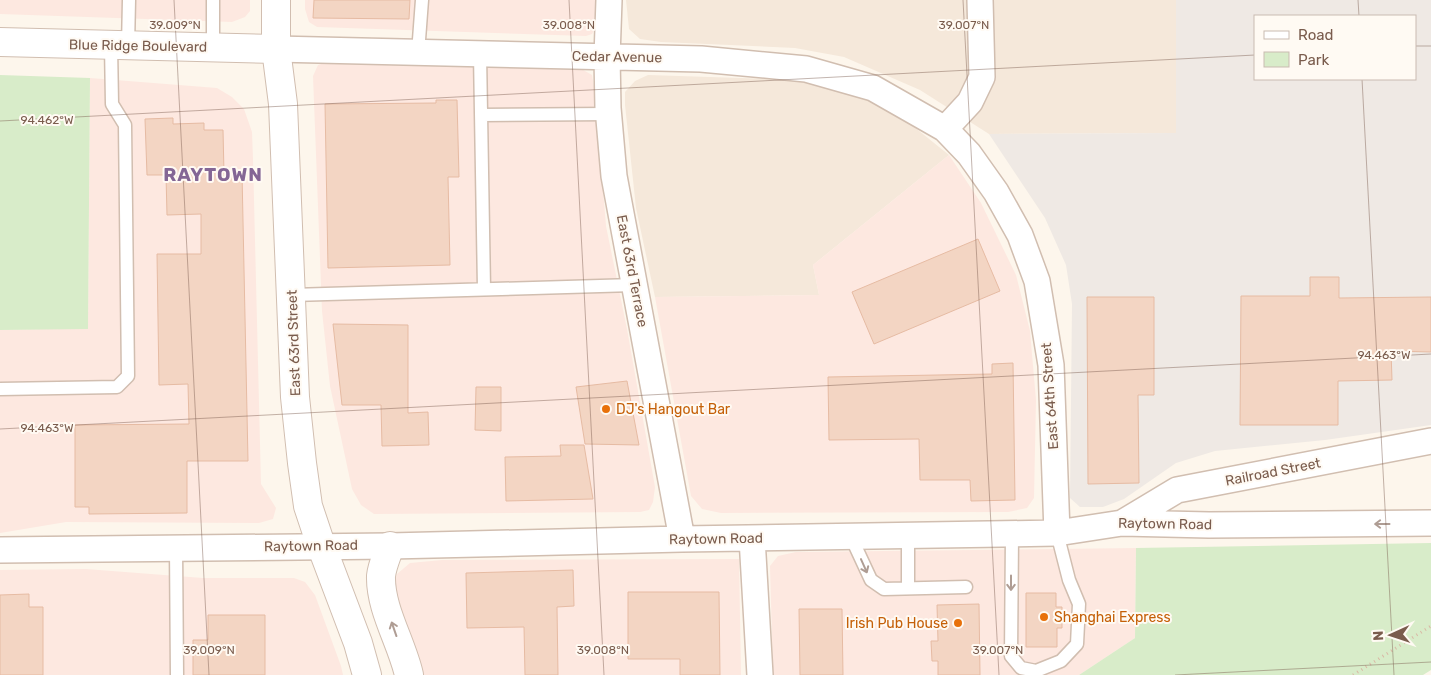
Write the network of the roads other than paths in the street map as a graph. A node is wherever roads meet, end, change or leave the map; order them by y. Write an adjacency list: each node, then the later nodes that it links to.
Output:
1 (129, 0): 8 (lane)
2 (213, 0): 9 (lane)
3 (276, 0): 10 (street, East 63rd Street)
4 (422, 0): 11 (lane)
5 (609, 0): 13 (street, East 63rd Terrace)
6 (980, 0): 16 (street)
7 (0, 42): 8 (street, Blue Ridge Boulevard)
8 (120, 45): 9 (street, Blue Ridge Boulevard); 20 (lane)
9 (213, 48): 10 (street, Blue Ridge Boulevard)
10 (276, 50): 11 (street, Cedar Avenue); 19 (street, East 63rd Street)
11 (418, 53): 12 (street, Cedar Avenue)
12 (480, 54): 13 (street, Cedar Avenue); 15 (lane)
13 (607, 57): 14 (street, East 63rd Terrace); 16 (street, Cedar Avenue)
14 (609, 114): 15 (lane); 17 (street, East 63rd Terrace)
15 (481, 115): 18 (lane)
16 (945, 129): 24 (street, East 64th Street)
17 (634, 285): 18 (lane); 29 (street, East 63rd Terrace)
18 (484, 289): 19 (lane)
19 (292, 295): 30 (street, East 63rd Street)
20 (0, 390)
21 (1431, 441): 22 (street, Railroad Street)
22 (1122, 522): 23 (street, Raytown Road, one-way to 22); 24 (street, Raytown Road)
23 (1431, 523)
24 (1056, 533): 25 (street, Raytown Road); 25 (lane, one-way to 24)
25 (1012, 534): 26 (street, Raytown Road)
26 (908, 536): 27 (street, Raytown Road); 35 (lane)
27 (851, 537): 28 (street, Raytown Road); 35 (lane, one-way to 35)
28 (752, 538): 29 (street, Raytown Road); 39 (street)
29 (682, 539): 31 (street, Raytown Road)
30 (320, 546): 31 (street, Raytown Road); 32 (street, Raytown Road); 37 (street, East 63rd Street)
31 (390, 546): 38 (street, one-way to 31)
32 (176, 548): 33 (street, Raytown Road); 36 (lane)
33 (0, 550)
34 (966, 587): 35 (lane)
35 (908, 588)
36 (177, 675)
37 (368, 675)
38 (409, 675)
39 (760, 675)

